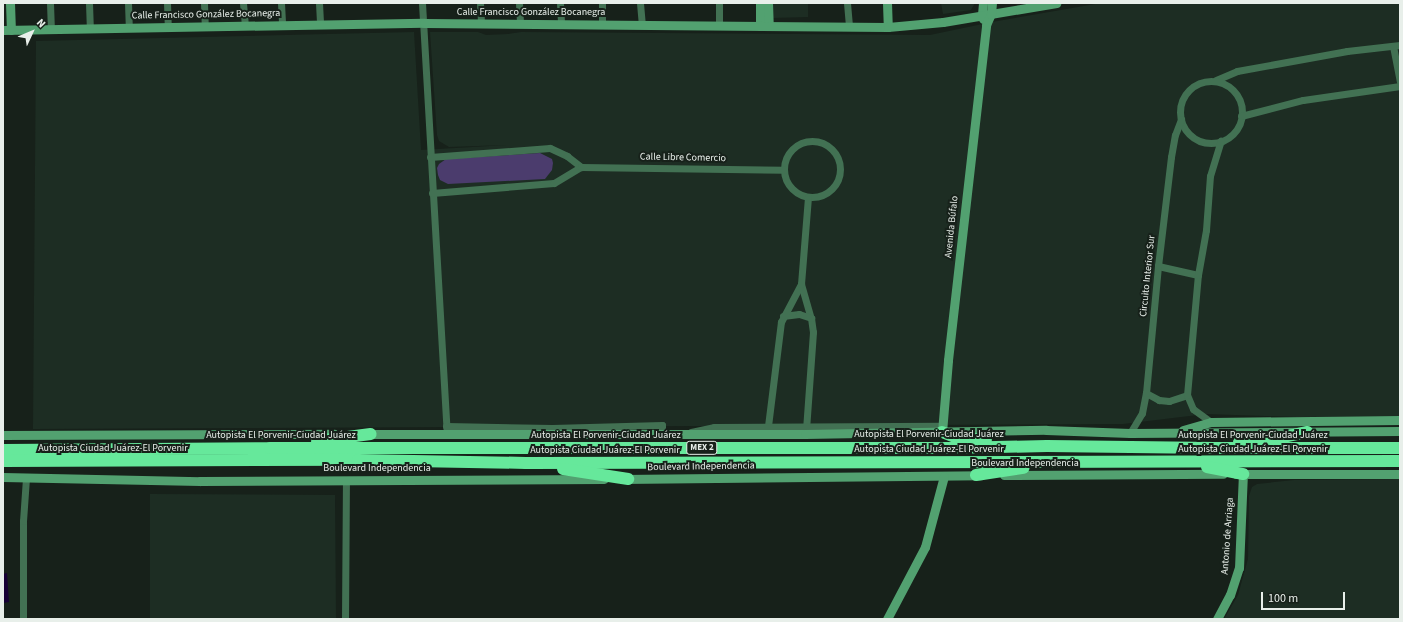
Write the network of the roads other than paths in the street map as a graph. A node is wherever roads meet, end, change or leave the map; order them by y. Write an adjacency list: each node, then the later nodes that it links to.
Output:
1 (10, 3): 43 (main road)
2 (50, 3): 42 (street)
3 (89, 3): 40 (street)
4 (128, 3): 41 (street)
5 (167, 3): 34 (street)
6 (204, 3): 35 (street)
7 (243, 3): 28 (street)
8 (281, 3): 29 (street)
9 (319, 3): 30 (street)
10 (422, 3): 25 (street)
11 (480, 3): 26 (street)
12 (519, 3): 27 (street)
13 (560, 3): 31 (street)
14 (602, 3): 32 (street)
15 (640, 3): 33 (street)
16 (719, 3): 36 (street)
17 (760, 3): 37 (main road)
18 (768, 3): 37 (main road)
19 (847, 3): 39 (street)
20 (887, 3): 38 (main road)
21 (983, 3): 24 (main road)
22 (992, 3): 24 (main road)
23 (1056, 3): 24 (main road, Calle Francisco González Bocanegra)
24 (986, 14): 38 (main road, Calle Francisco González Bocanegra); 68 (main road, Avenida Búfalo)
25 (424, 23): 26 (main road, Calle Francisco González Bocanegra); 30 (main road, Calle Francisco González Bocanegra); 51 (street)
26 (481, 24): 27 (main road, Calle Francisco González Bocanegra)
27 (520, 24): 31 (main road, Calle Francisco González Bocanegra)
28 (245, 25): 29 (main road, Calle Francisco González Bocanegra); 35 (main road, Calle Francisco González Bocanegra)
29 (282, 25): 30 (main road, Calle Francisco González Bocanegra)
30 (320, 25)
31 (561, 25): 32 (main road, Calle Francisco González Bocanegra)
32 (602, 25): 33 (main road, Calle Francisco González Bocanegra)
33 (642, 25): 36 (main road, Calle Francisco González Bocanegra)
34 (168, 26): 35 (main road, Calle Francisco González Bocanegra); 41 (main road, Calle Francisco González Bocanegra)
35 (205, 26)
36 (719, 26): 37 (main road, Calle Francisco González Bocanegra)
37 (764, 26): 39 (main road, Calle Francisco González Bocanegra)
38 (888, 26): 39 (main road, Calle Francisco González Bocanegra)
39 (848, 27)
40 (90, 28): 41 (main road, Calle Francisco González Bocanegra); 42 (main road, Calle Francisco González Bocanegra)
41 (129, 28)
42 (51, 29): 43 (main road, Calle Francisco González Bocanegra)
43 (7, 30)
44 (1396, 45): 45 (street); 46 (street)
45 (1216, 80): 48 (street); 49 (street)
46 (1400, 82)
47 (1400, 86): 48 (street)
48 (1241, 116): 50 (street)
49 (1180, 119): 50 (street); 56 (street, Circuito Interior Sur)
50 (1221, 141): 57 (street)
51 (430, 157): 52 (street); 54 (street)
52 (581, 167): 53 (street, Calle Libre Comercio); 54 (street)
53 (784, 170): 55 (street); 55 (street)
54 (432, 193): 69 (street)
55 (808, 197): 58 (street)
56 (1158, 266): 57 (street); 61 (street, Circuito Interior Sur)
57 (1198, 275): 62 (street)
58 (801, 284): 59 (street); 60 (street)
59 (783, 316): 60 (street); 67 (street)
60 (811, 318): 71 (street)
61 (1146, 393): 62 (street); 75 (street, Circuito Interior Sur)
62 (1188, 395): 65 (street)
63 (1367, 420): 64 (main road); 65 (main road); 66 (main road)
64 (1400, 420)
65 (1211, 422): 73 (main road)
66 (1400, 424)
67 (768, 426): 70 (street); 77 (street)
68 (942, 429): 71 (main road); 75 (main road); 79 (highway)
69 (446, 430): 76 (main road); 77 (main road)
70 (783, 430): 71 (main road); 77 (main road)
71 (806, 430)
72 (1400, 431): 74 (main road)
73 (1177, 432): 74 (main road); 75 (main road)
74 (1307, 432): 81 (highway)
75 (1130, 433)
76 (371, 434): 78 (main road); 80 (highway)
77 (685, 434)
78 (3, 435)
79 (1047, 446): 80 (highway, Autopista El Porvenir-Ciudad Juárez / MEX 2); 81 (highway, Autopista El Porvenir-Ciudad Juárez / MEX 2)
80 (270, 448): 83 (highway, Autopista El Porvenir-Ciudad Juárez / MEX 2)
81 (1214, 448): 82 (highway, Autopista El Porvenir-Ciudad Juárez / MEX 2)
82 (1400, 448)
83 (3, 450)
84 (3, 461): 88 (highway, Autopista Ciudad Juárez-El Porvenir / MEX 2)
85 (1400, 461): 87 (highway, Autopista Ciudad Juárez-El Porvenir / MEX 2)
86 (1062, 462): 87 (highway, Autopista Ciudad Juárez-El Porvenir / MEX 2); 88 (highway, Autopista Ciudad Juárez-El Porvenir / MEX 2); 91 (highway)
87 (1176, 462): 89 (highway)
88 (526, 463): 95 (highway)
89 (1243, 474): 90 (main road, Boulevard Independencia); 91 (main road, Boulevard Independencia); 100 (main road, Antonio de Arriaga)
90 (1400, 474)
91 (976, 475): 92 (main road, Boulevard Independencia)
92 (944, 476): 95 (main road, Boulevard Independencia); 99 (main road)
93 (3, 478): 94 (main road, Boulevard Independencia)
94 (26, 478): 96 (main road, Boulevard Independencia); 97 (street)
95 (628, 479): 96 (main road, Boulevard Independencia)
96 (346, 480): 98 (street)
97 (23, 619)
98 (345, 619)
99 (888, 619)
100 (1217, 619)

